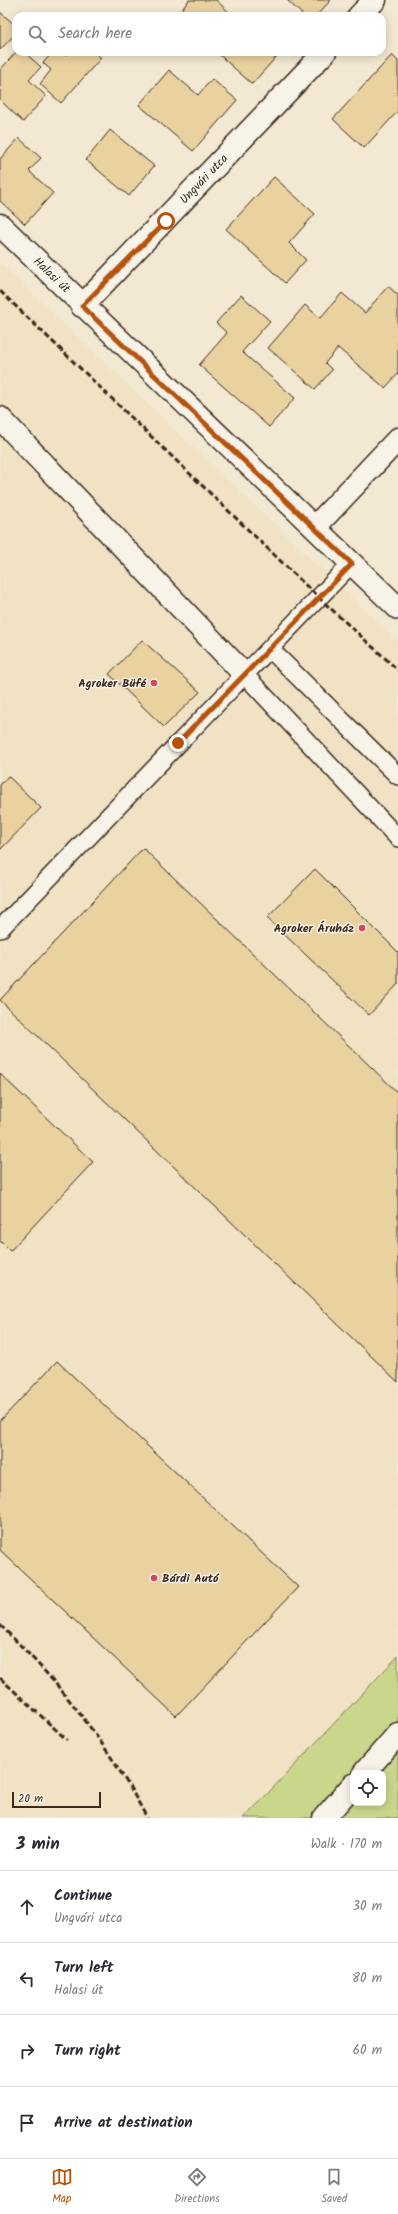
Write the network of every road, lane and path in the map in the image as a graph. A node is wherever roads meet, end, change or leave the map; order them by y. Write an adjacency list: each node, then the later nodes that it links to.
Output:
1 (375, 0): 2 (street)
2 (363, 12)
3 (321, 56): 5 (street, Ungvári utca)
4 (0, 225): 5 (street, Halasi út)
5 (82, 306): 8 (street, Halasi út)
6 (0, 418): 12 (street)
7 (398, 439): 8 (street)
8 (315, 527): 9 (street, Halasi út)
9 (352, 564): 10 (street, Halasi út); 11 (lane)
10 (398, 608)
11 (270, 649): 12 (lane); 13 (lane)
12 (244, 674): 14 (lane); 15 (lane)
13 (398, 776)
14 (398, 838)
15 (0, 929)
16 (398, 1734): 17 (street)
17 (367, 1770)
18 (350, 1788): 19 (street)
19 (324, 1818)

